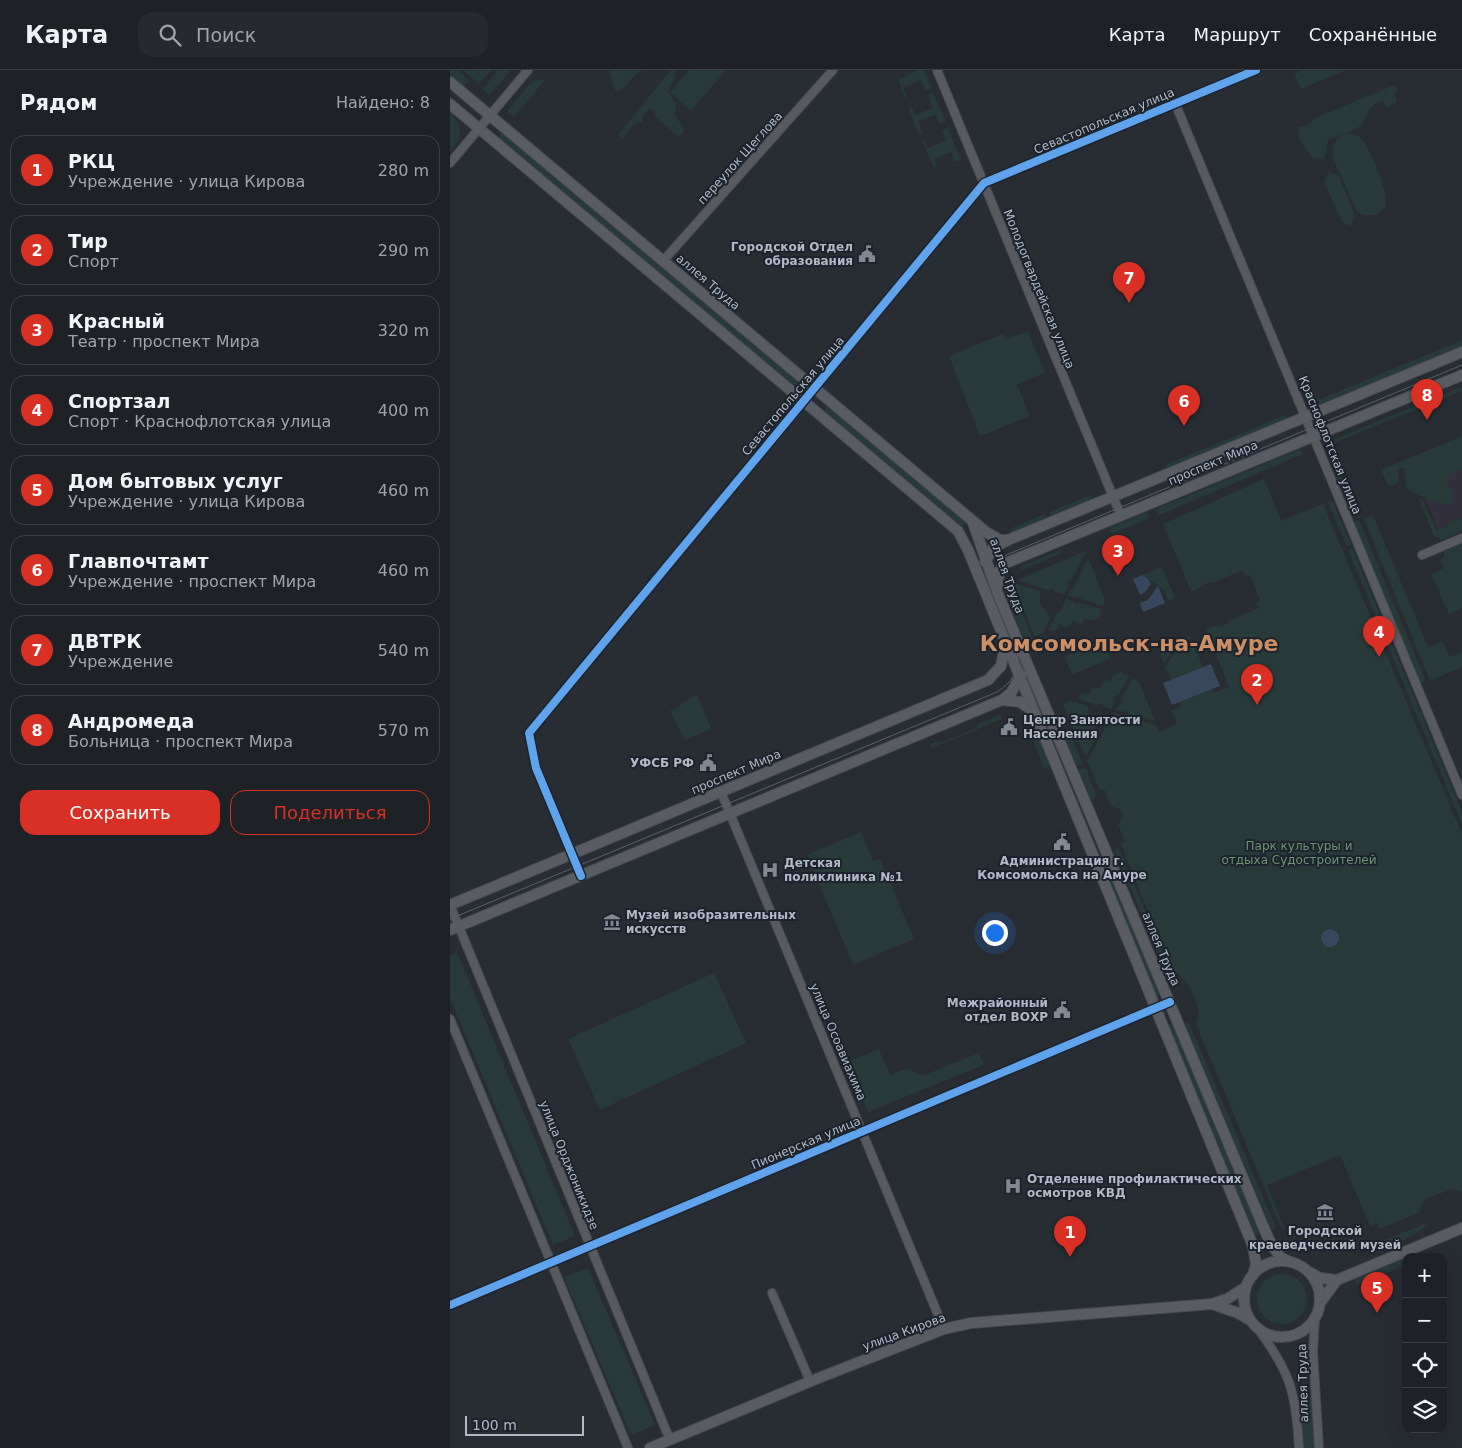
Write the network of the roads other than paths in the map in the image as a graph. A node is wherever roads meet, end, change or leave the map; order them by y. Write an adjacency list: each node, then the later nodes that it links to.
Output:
1 (528, 70): 8 (street)
2 (833, 70): 12 (street, переулок Щеглова)
3 (937, 70): 11 (street, Молодогвардейская улица)
4 (1256, 70): 7 (street, Севастопольская улица)
5 (450, 82): 8 (main road, аллея Труда)
6 (450, 104): 9 (main road, аллея Труда)
7 (1175, 104): 11 (street, Севастопольская улица); 17 (street, Краснофлотская улица)
8 (490, 116): 9 (street); 12 (main road, аллея Труда)
9 (479, 128): 10 (street); 16 (main road, аллея Труда)
10 (450, 163)
11 (984, 183): 15 (street, Севастопольская улица); 19 (street, Молодогвардейская улица)
12 (663, 261): 15 (main road, аллея Труда)
13 (1462, 352): 17 (main road, проспект Мира)
14 (1462, 374): 18 (main road, проспект Мира)
15 (814, 388): 16 (street, Севастопольская улица); 21 (main road, аллея Труда)
16 (804, 400): 27 (main road, аллея Труда); 38 (street, Севастопольская улица)
17 (1306, 416): 18 (street, Краснофлотская улица); 19 (main road, проспект Мира)
18 (1314, 436): 20 (main road, проспект Мира); 34 (street, Краснофлотская улица)
19 (1113, 496): 20 (street, Молодогвардейская улица); 23 (main road, проспект Мира)
20 (1121, 516): 26 (main road, проспект Мира)
21 (972, 520): 23 (main road); 25 (main road, аллея Труда)
22 (1462, 538): 24 (street)
23 (1008, 540): 25 (main road, проспект Мира)
24 (1422, 555)
25 (987, 558): 26 (main road, аллея Труда); 27 (main road)
26 (998, 594): 29 (main road, аллея Труда)
27 (987, 600): 28 (main road, аллея Труда)
28 (1004, 640): 30 (main road, аллея Труда); 33 (main road, проспект Мира)
29 (1023, 652): 30 (main road); 36 (main road, аллея Труда)
30 (1020, 678): 31 (main road); 32 (main road, аллея Труда)
31 (1002, 700): 32 (main road); 35 (main road)
32 (1033, 711): 37 (main road, аллея Труда)
33 (721, 792): 35 (street, улица Осоавиахима); 38 (main road, проспект Мира)
34 (1462, 795)
35 (730, 814): 39 (main road); 45 (street, улица Осоавиахима)
36 (1095, 824): 37 (main road); 42 (main road, аллея Труда)
37 (1082, 830): 43 (main road, аллея Труда)
38 (572, 854): 39 (street, Севастопольская улица); 40 (main road, проспект Мира)
39 (581, 876): 41 (main road)
40 (450, 905): 41 (street, улица Орджоникидзе)
41 (454, 928): 47 (street, улица Орджоникидзе)
42 (1170, 1002): 43 (street, Пионерская улица); 49 (main road, аллея Труда)
43 (1155, 1008): 45 (street, Пионерская улица); 51 (main road, аллея Труда)
44 (450, 1019): 48 (street)
45 (863, 1132): 47 (street, Пионерская улица); 60 (street, улица Осоавиахима)
46 (1462, 1228): 52 (main road)
47 (590, 1246): 48 (street, Пионерская улица); 62 (street, улица Орджоникидзе)
48 (551, 1262): 57 (street, Пионерская улица); 63 (street)
49 (1290, 1262): 50 (main road); 51 (main road)
50 (1308, 1272): 52 (main road); 56 (main road)
51 (1253, 1274): 53 (main road)
52 (1337, 1280): 56 (main road)
53 (1246, 1287): 55 (main road, улица Кирова); 59 (main road)
54 (772, 1293): 61 (street)
55 (1212, 1304): 59 (main road, улица Кирова); 60 (main road, улица Кирова)
56 (1319, 1304): 58 (main road)
57 (450, 1305)
58 (1315, 1317): 59 (main road); 66 (street, аллея Труда)
59 (1253, 1323): 65 (street, аллея Труда)
60 (944, 1329): 61 (main road, улица Кирова)
61 (810, 1381): 62 (main road, улица Кирова)
62 (670, 1440): 64 (main road, улица Кирова)
63 (628, 1448)
64 (650, 1448)
65 (1299, 1448)
66 (1319, 1448)

